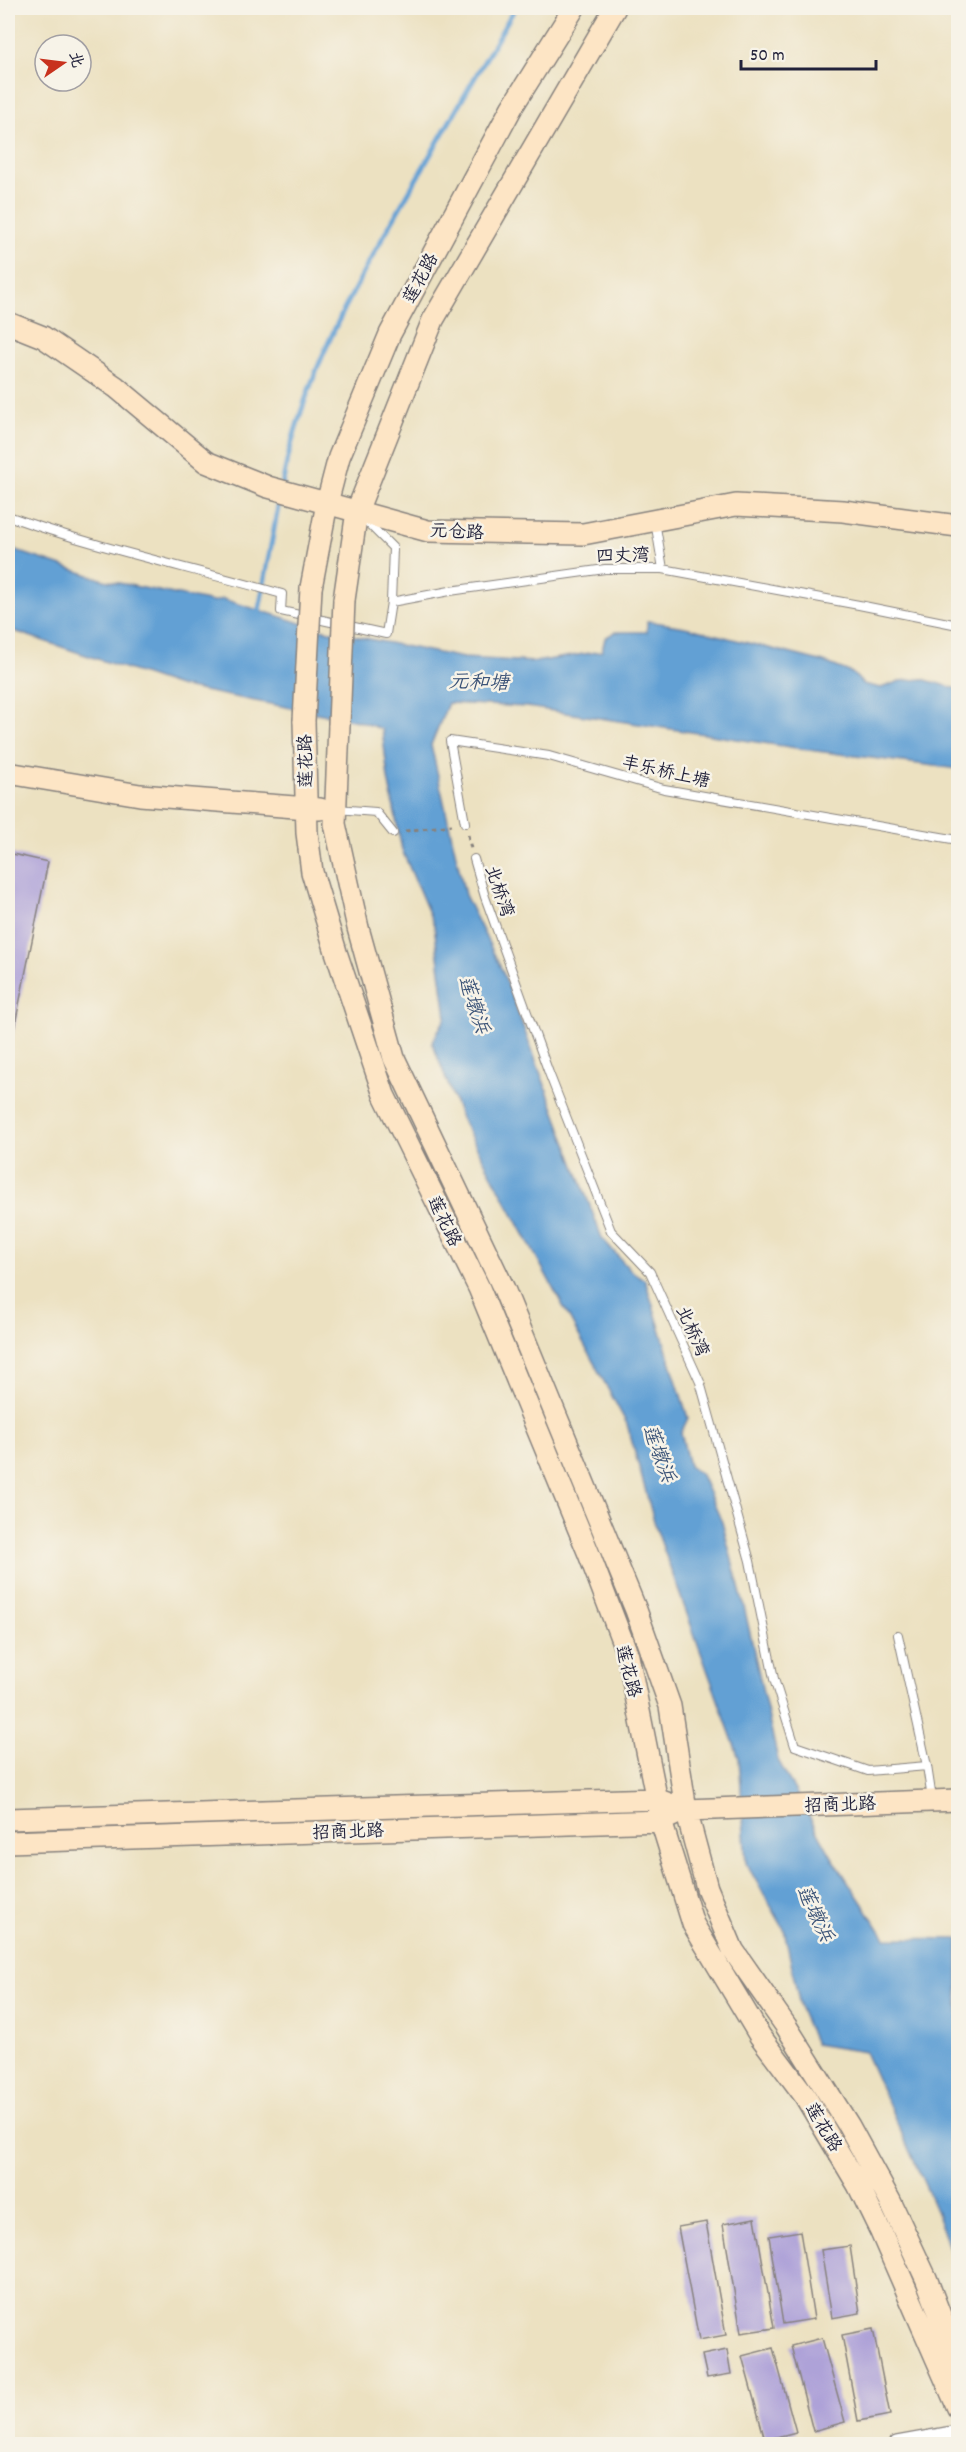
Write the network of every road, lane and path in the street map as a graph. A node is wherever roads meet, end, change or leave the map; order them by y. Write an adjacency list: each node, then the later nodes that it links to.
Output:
1 (574, 8): 4 (main road, 莲花路)
2 (615, 8): 5 (main road, 莲花路)
3 (8, 323): 4 (main road, 元仓路)
4 (327, 503): 5 (main road, 元仓路); 13 (main road, 莲花路, bridge)
5 (357, 511): 7 (main road, 元仓路); 10 (lane); 14 (main road, 莲花路, bridge)
6 (8, 516): 10 (lane)
7 (655, 520): 8 (main road, 元仓路); 9 (lane)
8 (958, 526)
9 (663, 569): 10 (lane, 四丈湾); 11 (lane, 四丈湾)
10 (391, 602)
11 (958, 626)
12 (8, 773): 13 (main road)
13 (306, 808): 14 (main road); 21 (main road, 莲花路)
14 (335, 809): 16 (lane); 24 (main road, 莲花路)
15 (465, 823): 16 (path); 17 (lane, 丰乐桥上塘); 18 (path, 北桥湾)
16 (393, 833)
17 (958, 840)
18 (474, 859): 20 (lane, 北桥湾)
19 (898, 1635): 20 (lane)
20 (927, 1766): 22 (lane)
21 (656, 1799): 24 (main road, 招商北路); 25 (main road, 招商北路); 26 (main road, 莲花路)
22 (932, 1800): 23 (main road, 招商北路); 24 (main road, 招商北路)
23 (958, 1800)
24 (686, 1810): 26 (main road, 招商北路); 28 (main road, 莲花路)
25 (8, 1819)
26 (661, 1821): 27 (main road, 招商北路); 29 (main road, 莲花路)
27 (8, 1842)
28 (958, 2362)
29 (958, 2408)
30 (958, 2433): 31 (street)
31 (897, 2445)

